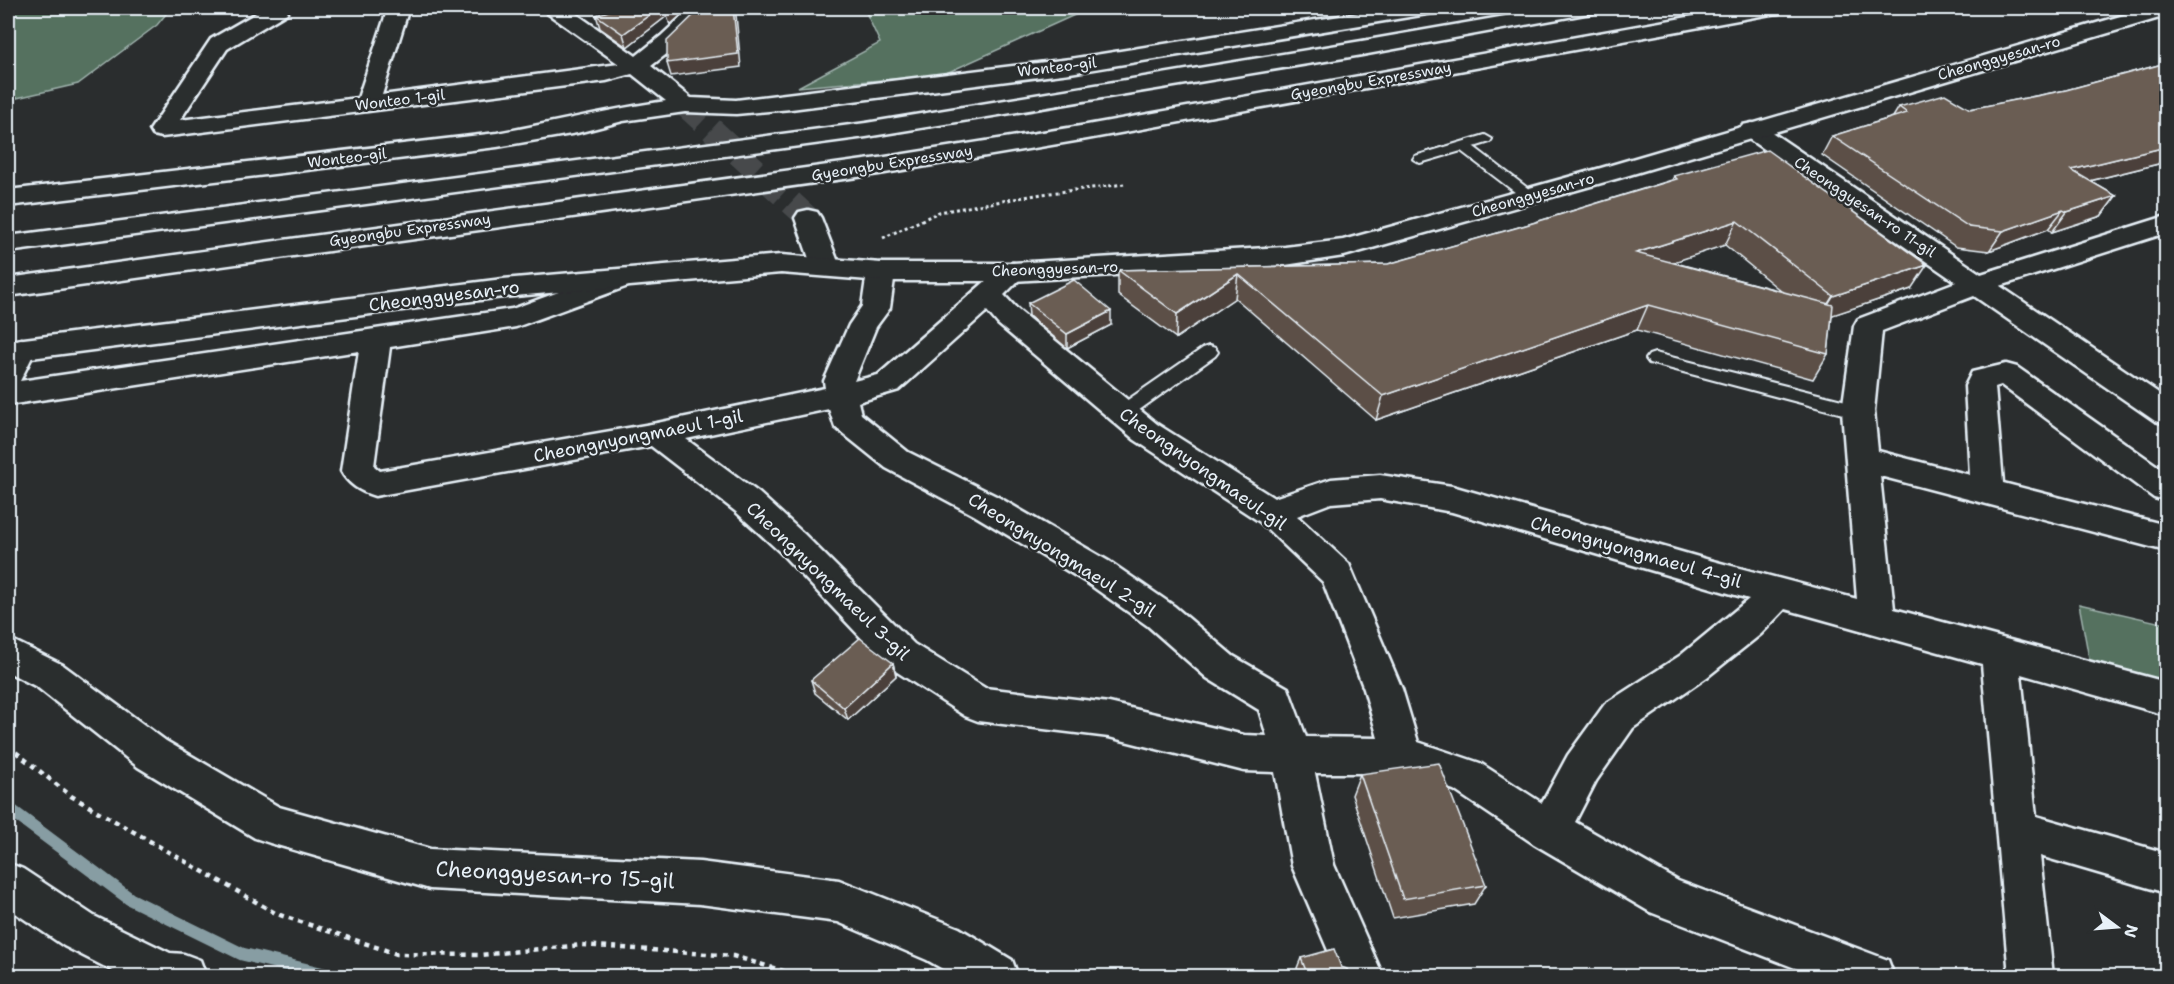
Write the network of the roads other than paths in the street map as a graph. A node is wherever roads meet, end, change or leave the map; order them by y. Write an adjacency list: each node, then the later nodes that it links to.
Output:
1 (279, 8): 10 (main road, Wonteo 1-gil)
2 (398, 8): 10 (main road)
3 (555, 8): 9 (main road)
4 (702, 8): 9 (main road)
5 (1427, 8): 11 (main road, Wonteo-gil)
6 (1585, 8): 20 (main road, Gyeongbu Expressway)
7 (1771, 8): 26 (main road, Gyeongbu Expressway)
8 (2166, 9): 12 (main road, Cheonggyesan-ro)
9 (637, 66): 10 (main road, Wonteo 1-gil); 11 (main road)
10 (368, 104)
11 (685, 105): 17 (main road, Wonteo-gil)
12 (1752, 130): 16 (main road, Cheonggyesan-ro); 25 (main road, Cheonggyesan-ro 11-gil)
13 (1485, 139): 14 (lane)
14 (1463, 146): 15 (lane); 16 (lane)
15 (1420, 159)
16 (1528, 196): 23 (main road, Cheonggyesan-ro)
17 (8, 198)
18 (808, 218): 21 (main road)
19 (2166, 225): 25 (main road)
20 (8, 244)
21 (826, 267): 22 (main road, Cheonggyesan-ro); 24 (main road, Cheonggyesan-ro)
22 (882, 272): 23 (main road, Cheonggyesan-ro); 34 (main road)
23 (1013, 272): 27 (main road, Cheongnyongmaeul 1-gil)
24 (621, 279): 28 (main road); 29 (main road, Cheonggyesan-ro)
25 (1978, 284): 35 (main road); 37 (main road, Cheonggyesan-ro 11-gil)
26 (8, 287)
27 (988, 294): 34 (main road, Cheongnyongmaeul 1-gil); 36 (main road, Cheongnyongmaeul-gil)
28 (376, 339): 33 (main road); 38 (main road, Cheongnyongmaeul 1-gil)
29 (14, 350): 32 (main road)
30 (1209, 352): 36 (lane)
31 (1654, 359): 35 (lane)
32 (8, 377)
33 (8, 394)
34 (840, 396): 38 (main road, Cheongnyongmaeul 1-gil); 49 (main road, Cheongnyongmaeul 2-gil)
35 (1858, 411): 39 (main road)
36 (1122, 413): 42 (main road, Cheongnyongmaeul-gil)
37 (2166, 413)
38 (657, 434): 49 (main road, Cheongnyongmaeul 3-gil)
39 (1861, 459): 41 (main road); 45 (main road)
40 (2166, 489): 41 (main road)
41 (1987, 492): 43 (main road)
42 (1272, 513): 44 (main road, Cheongnyongmaeul 4-gil); 50 (main road, Cheongnyongmaeul-gil)
43 (2166, 538)
44 (1778, 593): 45 (main road, Cheongnyongmaeul 4-gil); 51 (main road)
45 (1877, 620): 46 (main road, Cheongnyongmaeul 4-gil)
46 (2000, 653): 48 (main road, Cheongnyongmaeul 4-gil); 52 (main road)
47 (8, 654): 56 (main road, Cheonggyesan-ro 15-gil)
48 (2166, 698)
49 (1292, 754): 50 (main road, Cheongnyongmaeul 3-gil); 57 (main road)
50 (1402, 755): 51 (main road)
51 (1549, 830): 58 (main road)
52 (2017, 830): 53 (main road); 59 (main road)
53 (2166, 873)
54 (8, 884): 55 (main road)
55 (184, 976)
56 (996, 976)
57 (1361, 976)
58 (1872, 976)
59 (2031, 976)

